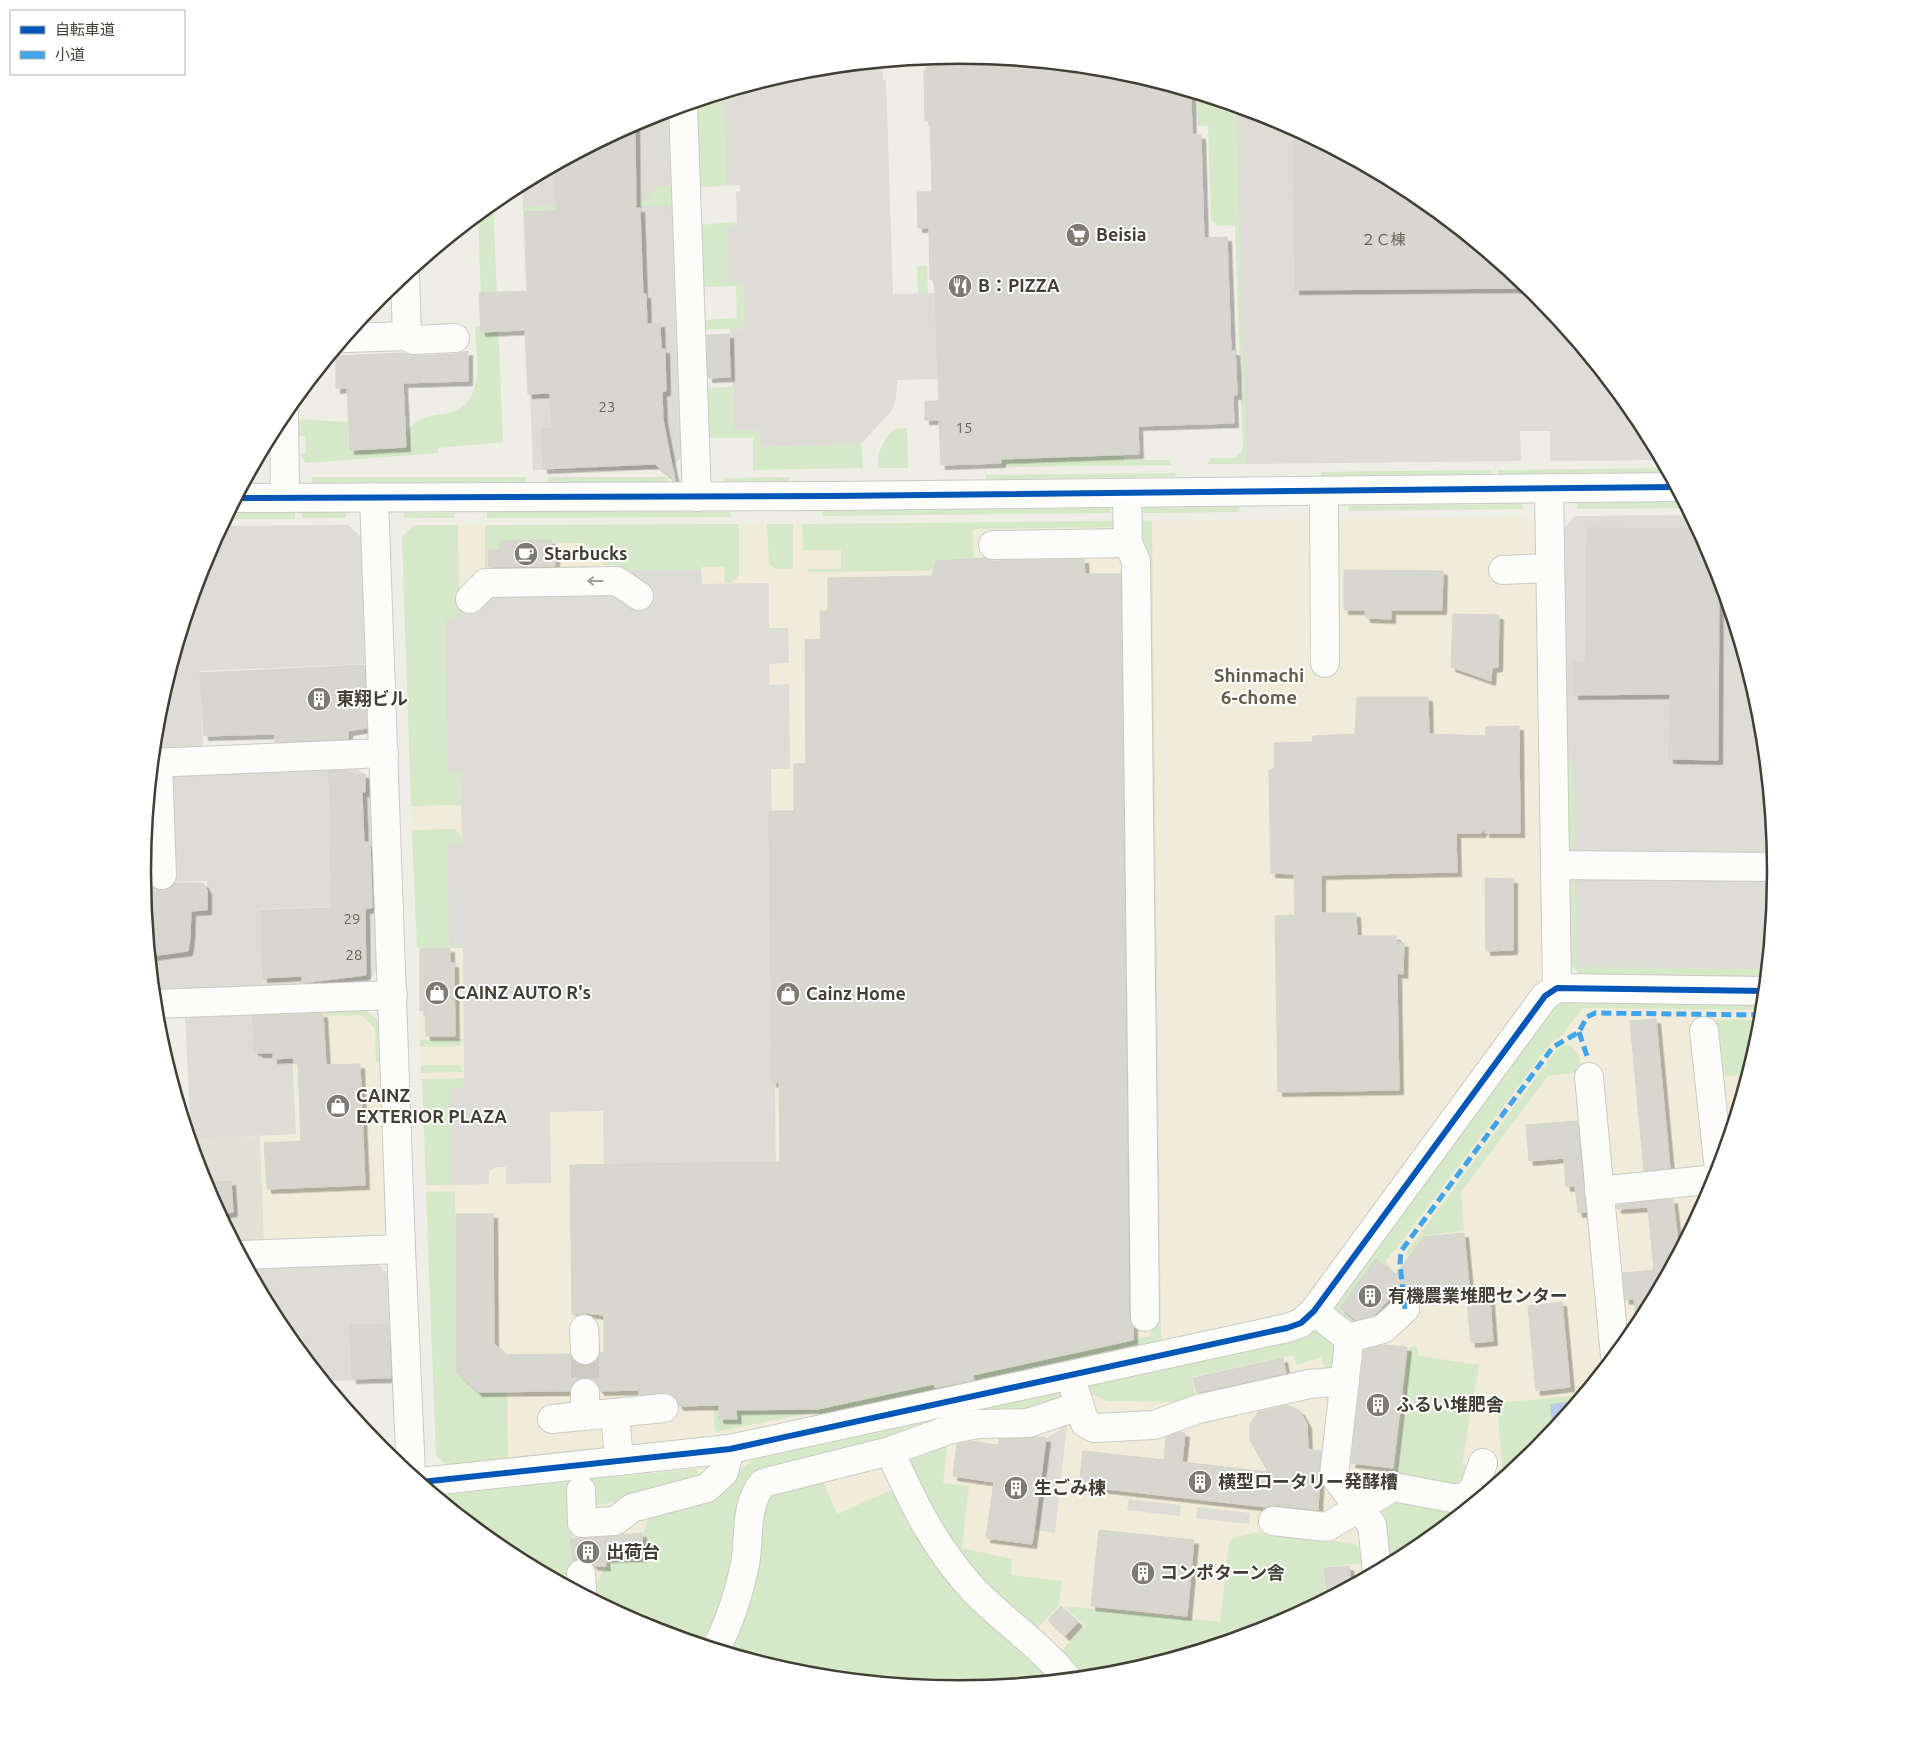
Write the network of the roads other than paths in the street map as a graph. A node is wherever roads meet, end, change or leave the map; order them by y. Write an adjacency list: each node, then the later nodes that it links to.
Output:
1 (683, 113): 12 (street)
2 (405, 284): 3 (street)
3 (407, 336): 4 (street); 5 (street)
4 (353, 338)
5 (455, 338)
6 (284, 428): 14 (street)
7 (1669, 487): 8 (street)
8 (1549, 488): 9 (street); 17 (street)
9 (1324, 491): 10 (street); 21 (street)
10 (1127, 493): 12 (street); 15 (street)
11 (374, 497): 12 (street); 14 (street); 22 (street)
12 (697, 497)
13 (244, 498): 14 (street)
14 (285, 498)
15 (1128, 543): 16 (street); 41 (street)
16 (992, 545)
17 (1550, 568): 18 (street); 25 (street)
18 (1503, 570)
19 (639, 596): 20 (street, one-way to 20)
20 (470, 600)
21 (1325, 663)
22 (384, 753): 23 (street); 30 (street)
23 (159, 763)
24 (157, 779): 27 (street)
25 (1555, 865): 26 (street); 28 (street)
26 (1768, 867)
27 (162, 875)
28 (1557, 988): 29 (street); 40 (street)
29 (1759, 991)
30 (393, 995): 31 (street); 37 (street)
31 (163, 1004)
32 (1704, 1031): 34 (street)
33 (1589, 1077): 36 (street)
34 (1717, 1152)
35 (1706, 1180): 36 (street)
36 (1599, 1191): 43 (street)
37 (401, 1248): 38 (street); 53 (street)
38 (249, 1255)
39 (1405, 1309): 42 (street)
40 (1314, 1311): 42 (street); 44 (street)
41 (1146, 1317)
42 (1348, 1338): 45 (street)
43 (1618, 1340)
44 (1070, 1376): 46 (street); 50 (street)
45 (1345, 1381): 46 (street); 57 (street)
46 (1079, 1406): 51 (street)
47 (664, 1408): 48 (street)
48 (615, 1413): 49 (street); 52 (street)
49 (552, 1420)
50 (730, 1450): 52 (street); 56 (street)
51 (890, 1451): 60 (street); 61 (street)
52 (619, 1461): 54 (street)
53 (411, 1465)
54 (428, 1481)
55 (1478, 1484): 57 (street)
56 (581, 1490)
57 (1359, 1507): 58 (street); 59 (street)
58 (1273, 1521)
59 (1376, 1564)
60 (718, 1643)
61 (1063, 1673)

